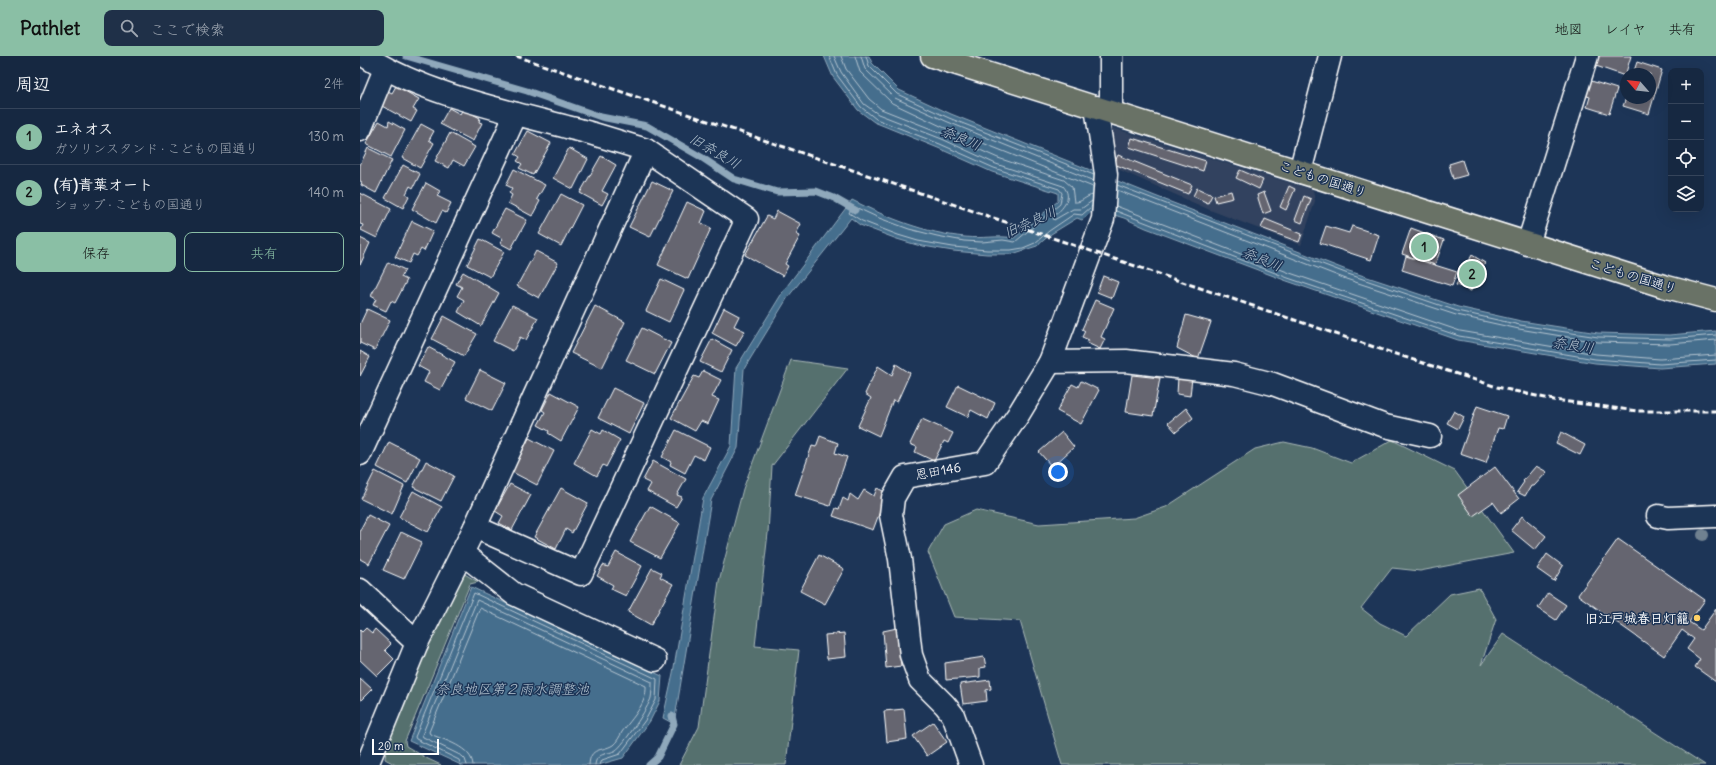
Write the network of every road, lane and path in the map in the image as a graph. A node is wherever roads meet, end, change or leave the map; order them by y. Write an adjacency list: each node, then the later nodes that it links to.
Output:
1 (365, 56): 6 (street)
2 (932, 56): 7 (main road, こどもの国通り)
3 (1111, 56): 7 (street, 恩田146)
4 (1330, 56): 11 (street)
5 (1586, 56): 12 (street)
6 (385, 69): 8 (street); 9 (street)
7 (1104, 110): 11 (main road, こどもの国通り); 14 (street, 恩田146)
8 (516, 114): 10 (street); 16 (street)
9 (360, 130)
10 (646, 150): 19 (street); 19 (street)
11 (1300, 172): 12 (main road, こどもの国通り)
12 (1528, 244): 13 (main road, こどもの国通り)
13 (1716, 300)
14 (1050, 362): 15 (street); 25 (street, 恩田146)
15 (1430, 436)
16 (360, 454)
17 (1658, 516): 18 (street)
18 (1716, 516)
19 (475, 527): 20 (street)
20 (462, 553): 22 (street); 23 (street)
21 (360, 590): 22 (street)
22 (417, 643): 24 (street)
23 (654, 660)
24 (367, 765)
25 (971, 765)

